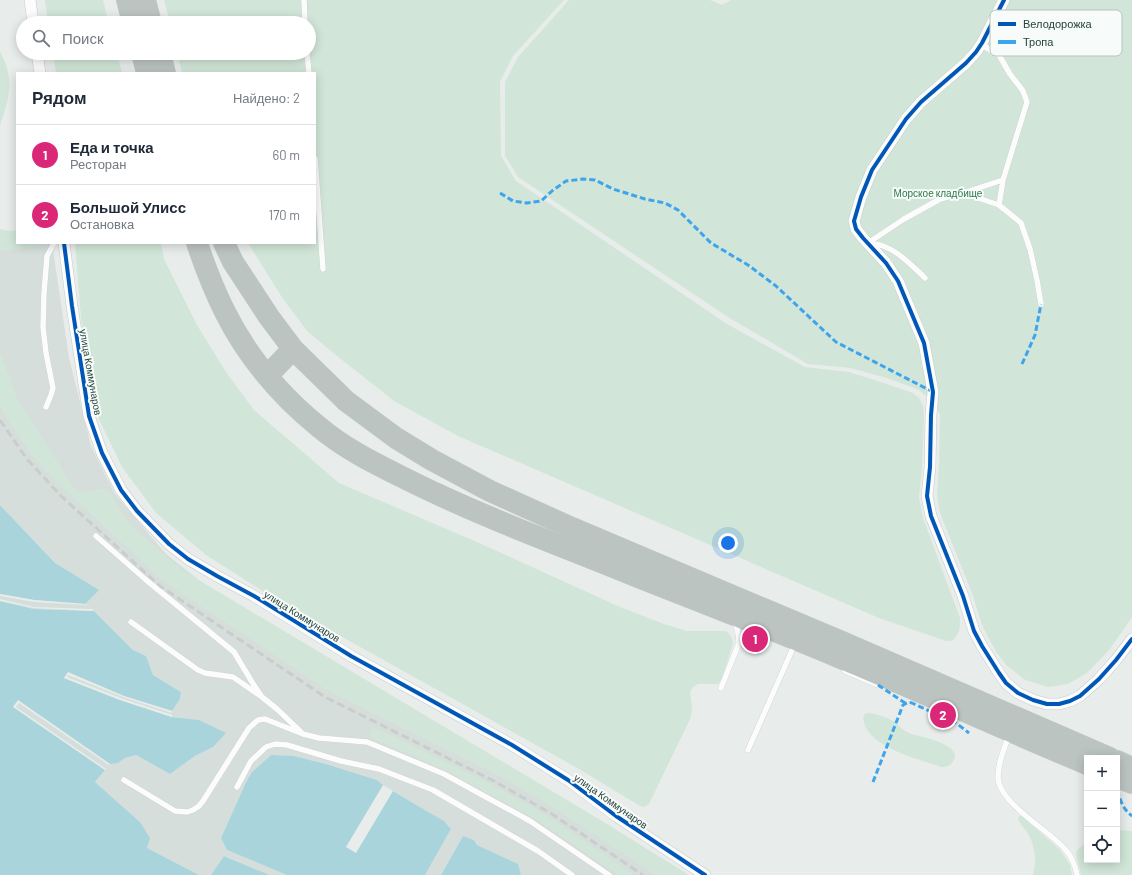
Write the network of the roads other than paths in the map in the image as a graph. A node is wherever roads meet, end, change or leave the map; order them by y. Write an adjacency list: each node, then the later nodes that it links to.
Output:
1 (30, 0): 7 (street)
2 (127, 0): 8 (highway)
3 (145, 0): 9 (highway)
4 (304, 0): 10 (lane)
5 (1004, 0): 6 (street)
6 (999, 10)
7 (32, 16)
8 (131, 16)
9 (149, 16)
10 (305, 16)
11 (990, 26): 12 (street)
12 (980, 44): 13 (lane); 27 (street)
13 (990, 50)
14 (1000, 56): 24 (lane)
15 (39, 60): 19 (street)
16 (144, 60): 20 (highway)
17 (162, 60): 21 (highway)
18 (308, 60): 22 (lane)
19 (40, 72)
20 (147, 72)
21 (165, 72)
22 (309, 72)
23 (316, 172): 32 (lane)
24 (1003, 180): 25 (lane); 26 (lane)
25 (963, 193): 26 (lane); 27 (lane)
26 (999, 205): 34 (lane)
27 (868, 243): 33 (lane); 41 (street)
28 (53, 244): 37 (lane)
29 (64, 244): 62 (street, улица Коммунаров)
30 (197, 244): 36 (highway)
31 (224, 244): 35 (highway)
32 (323, 269)
33 (925, 278)
34 (1041, 304)
35 (293, 349): 36 (highway); 52 (highway)
36 (267, 376): 39 (highway)
37 (46, 407)
38 (96, 536): 48 (lane)
39 (734, 620): 47 (lane); 49 (highway)
40 (131, 622): 48 (lane)
41 (1132, 639)
42 (786, 645): 43 (lane)
43 (793, 648): 44 (lane); 51 (lane)
44 (800, 651)
45 (842, 670): 46 (lane)
46 (878, 686)
47 (721, 688)
48 (262, 697): 50 (lane)
49 (1010, 731): 54 (highway); 63 (lane)
50 (304, 734): 57 (lane); 61 (lane)
51 (748, 750)
52 (1103, 755)
53 (1120, 762): 55 (highway)
54 (1084, 763)
55 (1132, 768)
56 (1120, 778): 58 (highway)
57 (124, 780)
58 (1132, 784)
59 (237, 787): 60 (lane)
60 (572, 875)
61 (608, 875)
62 (705, 875)
63 (1077, 875)

